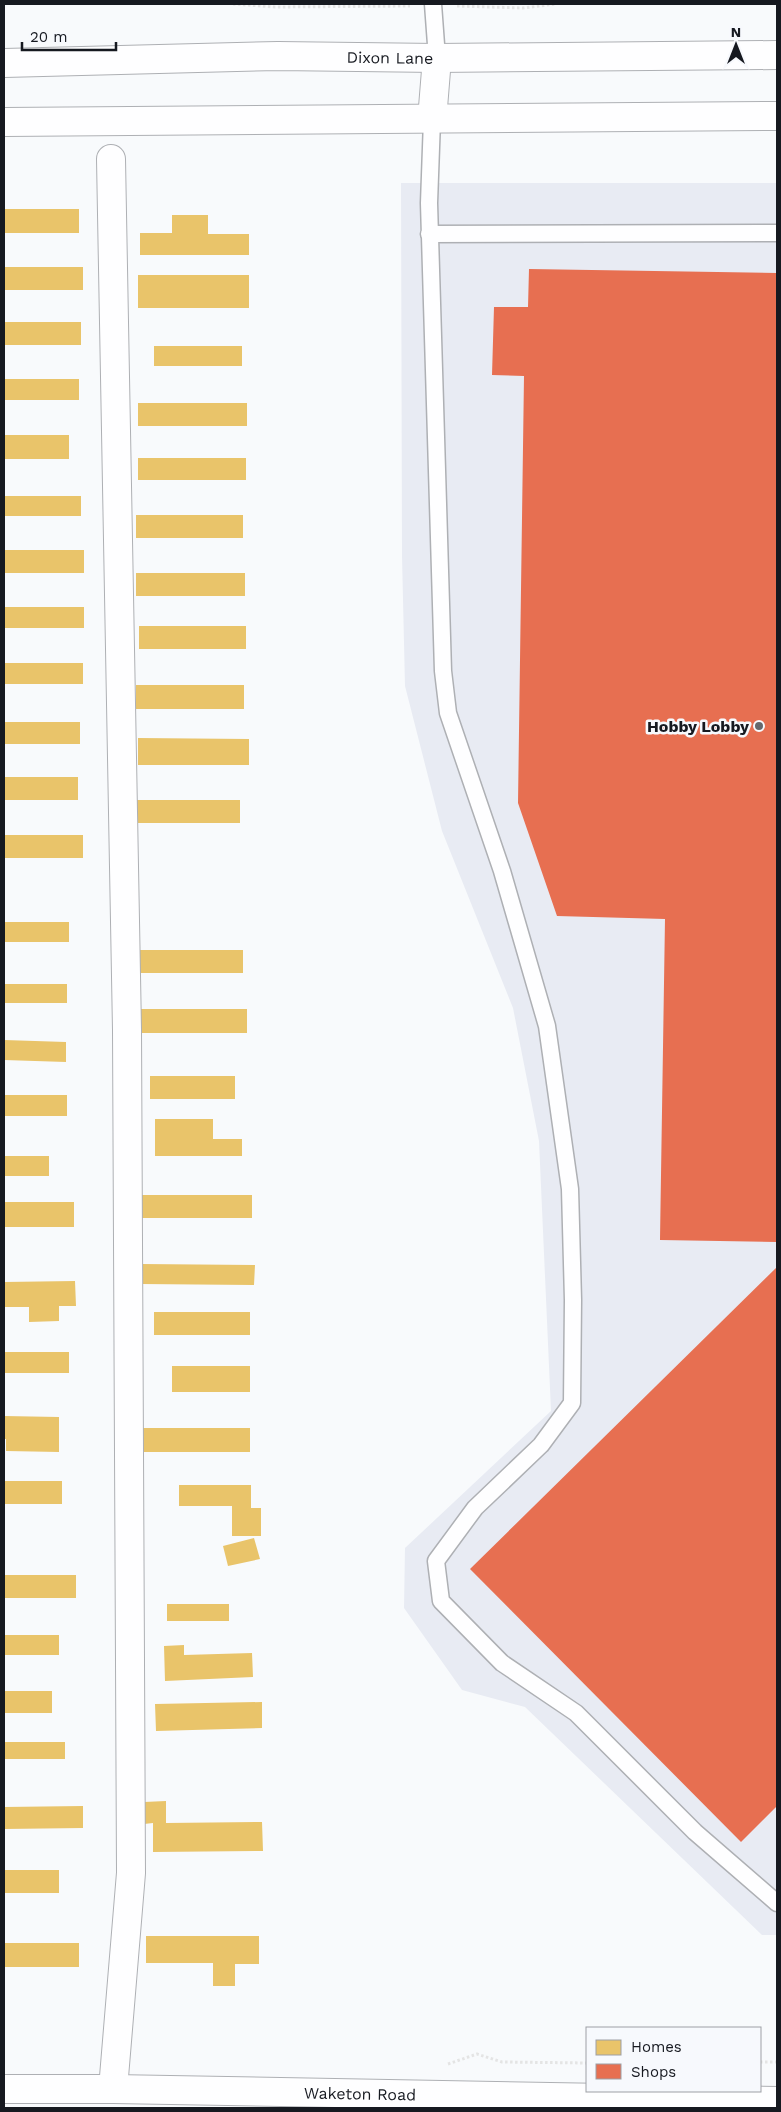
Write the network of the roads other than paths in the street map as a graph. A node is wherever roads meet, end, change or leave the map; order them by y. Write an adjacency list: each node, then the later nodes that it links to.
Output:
1 (434, 5): 3 (lane)
2 (777, 56): 3 (street, Dixon Lane)
3 (437, 58): 4 (street, Dixon Lane); 6 (street)
4 (4, 63)
5 (777, 116): 6 (street)
6 (432, 120): 7 (street); 10 (lane)
7 (4, 122)
8 (111, 159): 13 (street)
9 (777, 233): 10 (lane)
10 (429, 234): 11 (lane)
11 (777, 1903)
12 (4, 2089): 13 (street, Waketon Road)
13 (113, 2089): 14 (street, Waketon Road)
14 (777, 2101)

